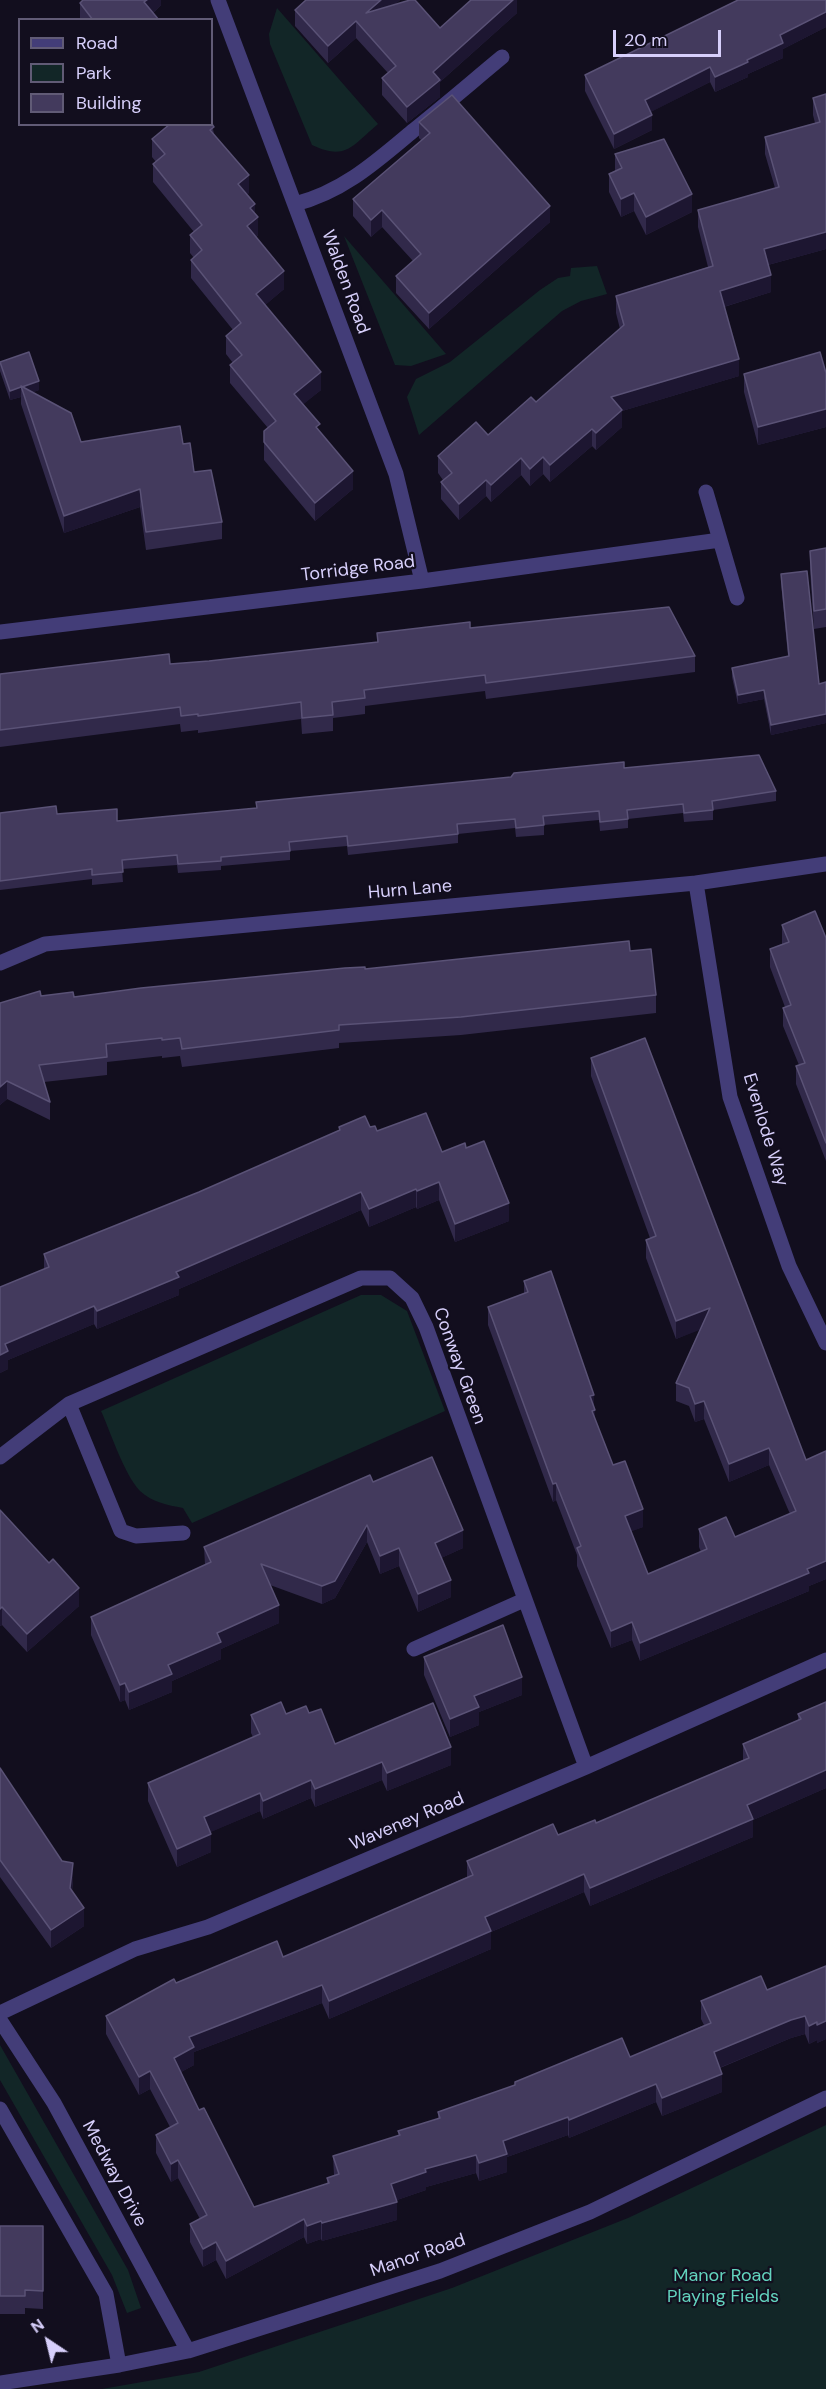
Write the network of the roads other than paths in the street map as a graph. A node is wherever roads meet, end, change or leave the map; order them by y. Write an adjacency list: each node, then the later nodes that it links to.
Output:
1 (218, 0): 3 (street, Walden Road)
2 (502, 57): 3 (street)
3 (295, 204): 6 (street, Walden Road)
4 (706, 492): 5 (street)
5 (720, 540): 6 (street, Torridge Road); 7 (street)
6 (423, 581): 8 (street, Torridge Road)
7 (737, 598)
8 (0, 632)
9 (826, 864): 10 (street, Hurn Lane)
10 (696, 883): 11 (street, Hurn Lane); 12 (street, Evenlode Way)
11 (0, 963)
12 (826, 1343)
13 (69, 1404): 14 (street, Conway Green); 15 (street); 16 (street, Conway Green)
14 (0, 1456)
15 (183, 1533)
16 (524, 1600): 17 (street); 19 (street, Conway Green)
17 (414, 1648)
18 (826, 1660): 19 (street, Waveney Road)
19 (586, 1767): 20 (street, Waveney Road)
20 (0, 2013)
21 (0, 2020): 24 (street, Medway Drive)
22 (826, 2098): 24 (street, Manor Road)
23 (0, 2109): 25 (street)
24 (188, 2351): 25 (street, Manor Road)
25 (119, 2365): 26 (street, Manor Road)
26 (0, 2382)

